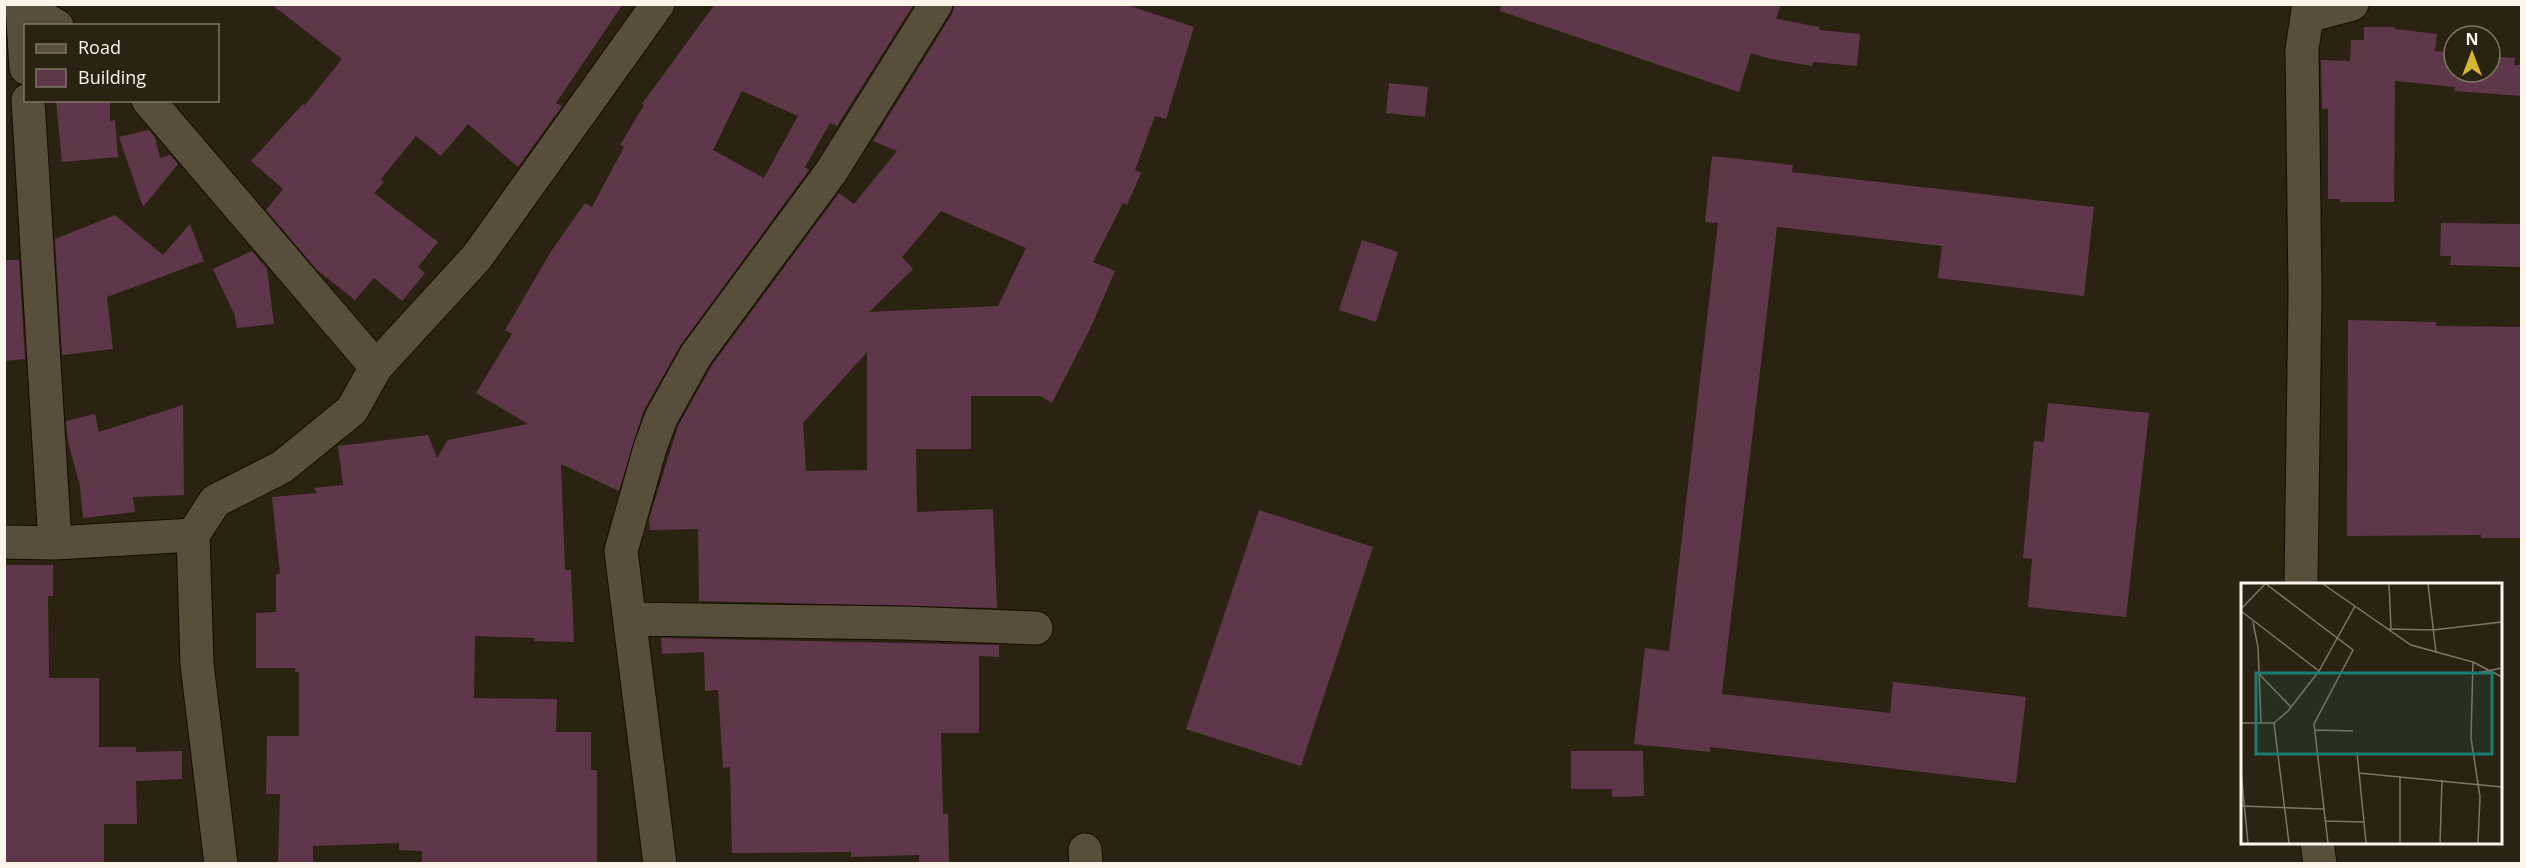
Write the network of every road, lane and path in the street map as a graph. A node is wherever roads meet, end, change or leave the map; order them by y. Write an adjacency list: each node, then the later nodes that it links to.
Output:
1 (658, 4): 10 (street)
2 (936, 4): 15 (street)
3 (2352, 4): 5 (street)
4 (22, 6): 6 (street); 7 (street)
5 (2308, 10): 14 (street)
6 (54, 24)
7 (24, 37)
8 (28, 102): 13 (street)
9 (150, 102): 10 (street)
10 (376, 367): 11 (street)
11 (193, 535): 13 (street); 18 (street)
12 (4, 542): 13 (street)
13 (55, 543)
14 (2301, 583)
15 (630, 619): 16 (street); 19 (street)
16 (1036, 628)
17 (2317, 844): 20 (street)
18 (221, 864)
19 (660, 864)
20 (2320, 864)

